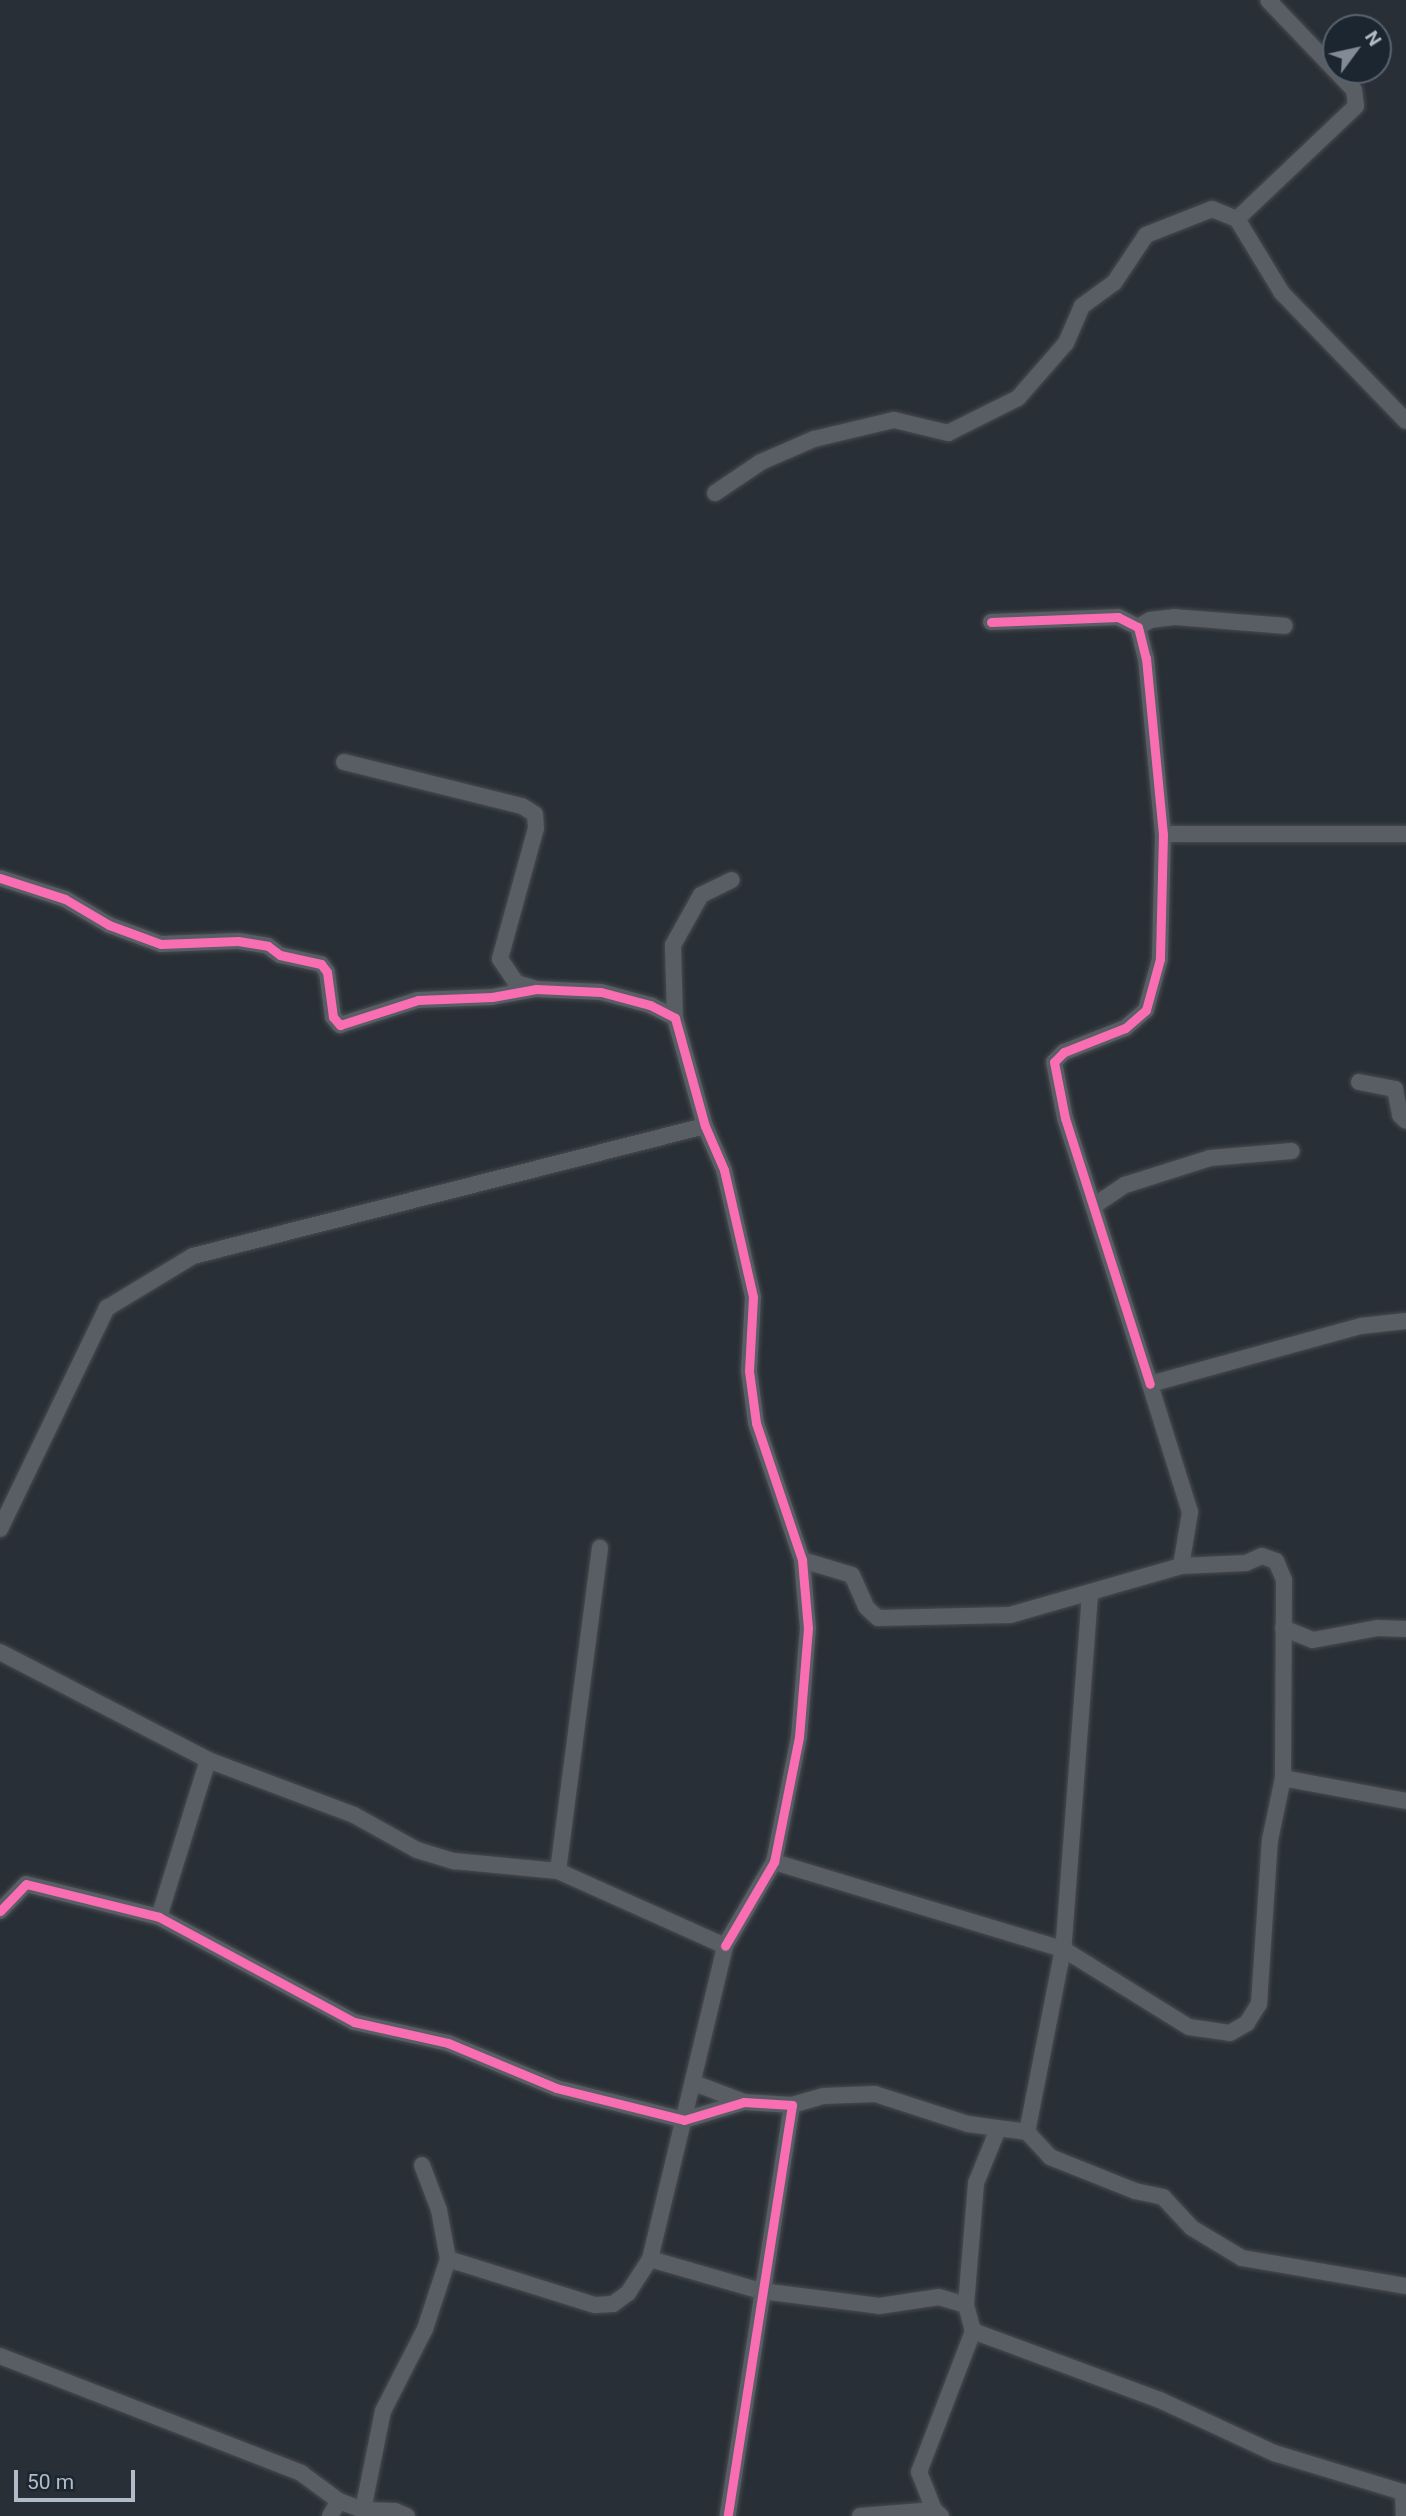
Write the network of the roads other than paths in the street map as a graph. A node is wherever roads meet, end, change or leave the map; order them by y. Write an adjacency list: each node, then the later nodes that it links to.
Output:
1 (1268, 0): 2 (street)
2 (1237, 219): 3 (street); 4 (street)
3 (1406, 421)
4 (715, 493)
5 (991, 622): 7 (street)
6 (1285, 626): 7 (street)
7 (1138, 627): 9 (street)
8 (344, 762): 13 (street)
9 (1163, 834): 10 (street); 19 (street)
10 (1406, 834)
11 (0, 878): 13 (street)
12 (732, 880): 14 (street)
13 (536, 989): 14 (street)
14 (675, 1018): 17 (street)
15 (1359, 1082): 16 (street)
16 (1406, 1121)
17 (705, 1125): 22 (street); 24 (street)
18 (1293, 1151): 19 (street)
19 (1095, 1205): 21 (street)
20 (1406, 1321): 21 (street)
21 (1150, 1384): 25 (street)
22 (0, 1530)
23 (600, 1548): 34 (street)
24 (802, 1560): 26 (street); 33 (street)
25 (1181, 1566): 26 (street); 27 (street)
26 (1090, 1594): 38 (street)
27 (1283, 1628): 28 (street); 31 (street)
28 (1406, 1629)
29 (0, 1652): 30 (street)
30 (208, 1760): 34 (street); 36 (street)
31 (1283, 1778): 32 (street); 38 (street)
32 (1406, 1801)
33 (774, 1862): 37 (street); 38 (street)
34 (558, 1871): 37 (street)
35 (0, 1911): 36 (street)
36 (159, 1916): 42 (street)
37 (725, 1946): 39 (street)
38 (1063, 1949): 44 (street)
39 (694, 2083): 40 (street); 42 (street)
40 (744, 2102): 41 (street); 42 (street)
41 (792, 2105): 43 (street); 49 (street)
42 (684, 2120): 47 (street)
43 (998, 2129): 44 (street); 50 (street)
44 (1027, 2133): 48 (street)
45 (422, 2165): 46 (street)
46 (447, 2259): 47 (street); 55 (street)
47 (650, 2259): 49 (street)
48 (1406, 2286)
49 (761, 2291): 50 (street); 59 (street)
50 (967, 2305): 51 (street)
51 (973, 2331): 53 (street); 56 (street)
52 (0, 2356): 54 (street)
53 (1404, 2493): 61 (street)
54 (339, 2501): 55 (street); 57 (street)
55 (363, 2510): 58 (street)
56 (937, 2513): 60 (street)
57 (330, 2516)
58 (407, 2516)
59 (728, 2516)
60 (860, 2516)
61 (1404, 2516)

